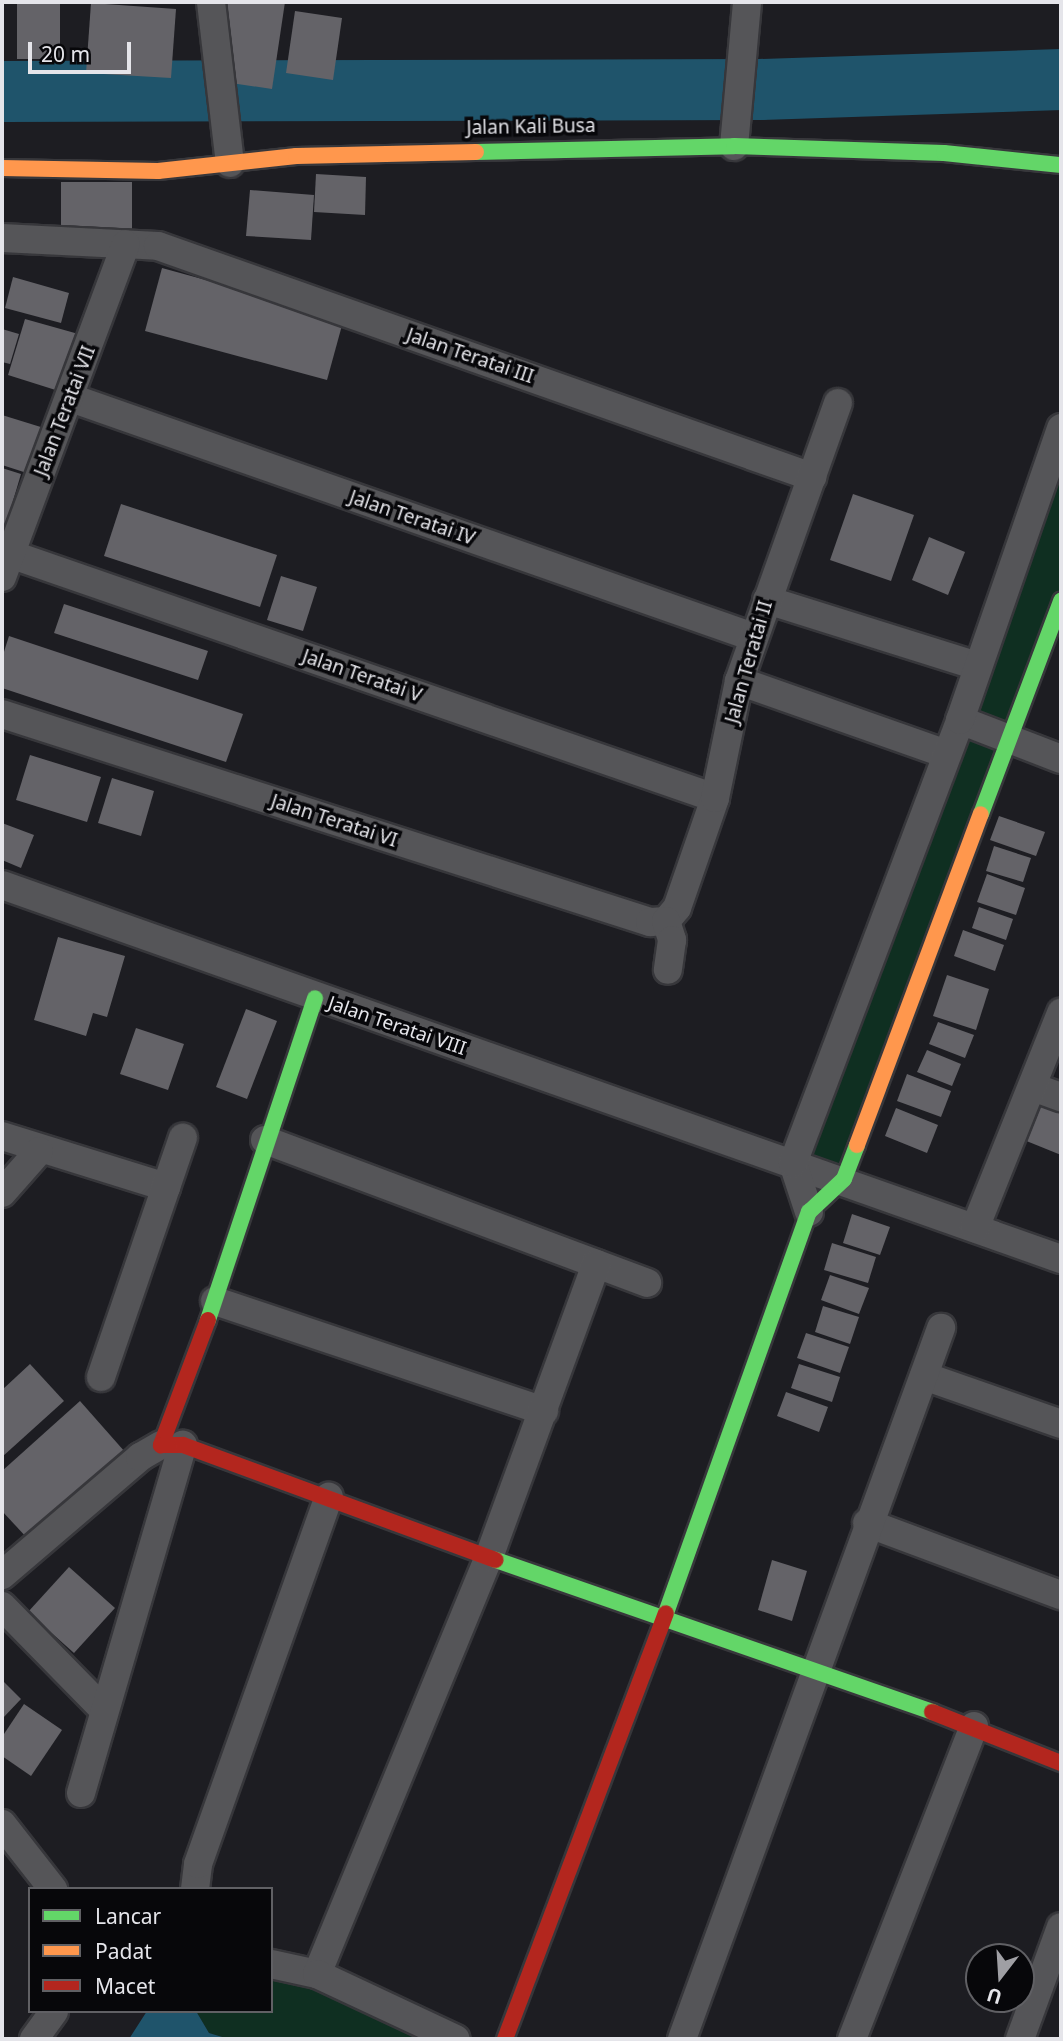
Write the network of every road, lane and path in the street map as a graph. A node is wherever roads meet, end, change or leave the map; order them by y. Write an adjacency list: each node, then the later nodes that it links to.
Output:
1 (211, 2): 4 (street)
2 (747, 2): 3 (street)
3 (734, 146): 4 (street, Jalan Kali Busa); 5 (street, Jalan Kali Busa)
4 (230, 163): 6 (street, Jalan Kali Busa)
5 (1061, 165)
6 (2, 168)
7 (2, 239): 8 (street, Jalan Teratai III)
8 (126, 244): 9 (street, Jalan Teratai VII); 12 (street, Jalan Teratai III)
9 (71, 398): 13 (street, Jalan Teratai VII); 16 (street, Jalan Teratai IV)
10 (838, 403): 12 (street, Jalan Teratai II)
11 (1061, 428): 17 (street)
12 (812, 477): 14 (street, Jalan Teratai II)
13 (6, 566): 24 (street, Jalan Teratai V)
14 (767, 600): 16 (street, Jalan Teratai II); 17 (street)
15 (1061, 601): 21 (street)
16 (753, 638): 18 (street, Jalan Teratai II)
17 (977, 666): 20 (street)
18 (739, 681): 22 (street); 24 (street, Jalan Teratai II)
19 (2, 714): 26 (street, Jalan Teratai VI)
20 (960, 720): 21 (street); 22 (street)
21 (1011, 740): 23 (street); 37 (street)
22 (946, 754): 36 (street)
23 (1061, 759)
24 (715, 798): 26 (street, Jalan Teratai II)
25 (2, 885): 28 (street, Jalan Teratai VIII)
26 (666, 921): 27 (street)
27 (668, 970)
28 (315, 998): 34 (street); 36 (street, Jalan Teratai VIII)
29 (1061, 1013): 30 (street)
30 (1033, 1087): 31 (street); 41 (street)
31 (1061, 1097)
32 (2, 1136): 35 (street)
33 (183, 1138): 38 (street)
34 (265, 1140): 43 (street); 45 (street)
35 (38, 1151): 38 (street); 39 (street)
36 (793, 1163): 37 (street, Jalan Teratai VIII); 40 (street)
37 (844, 1179): 40 (street); 41 (street, Jalan Teratai VIII)
38 (166, 1187): 48 (street)
39 (2, 1193)
40 (809, 1212): 58 (street)
41 (975, 1228): 42 (street, Jalan Teratai VIII)
42 (1061, 1259)
43 (596, 1264): 44 (street); 49 (street)
44 (647, 1283)
45 (215, 1301): 49 (street); 51 (street)
46 (941, 1328): 47 (street)
47 (924, 1376): 50 (street); 53 (street)
48 (100, 1377)
49 (544, 1411): 54 (street)
50 (1061, 1424)
51 (172, 1445): 52 (street); 55 (street); 60 (street)
52 (329, 1497): 54 (street); 66 (street)
53 (867, 1523): 56 (street); 59 (street)
54 (489, 1557): 58 (street); 69 (street)
55 (2, 1575)
56 (1061, 1595)
57 (2, 1606): 60 (street)
58 (663, 1622): 59 (street); 73 (street)
59 (816, 1672): 61 (street); 74 (street)
60 (104, 1710): 63 (street)
61 (974, 1726): 62 (street); 75 (street)
62 (1061, 1763)
63 (81, 1793)
64 (2, 1824): 65 (street)
65 (51, 1887)
66 (195, 1887)
67 (1061, 1927): 76 (street)
68 (273, 1964): 69 (street)
69 (317, 1974): 72 (street)
70 (53, 2013): 71 (street)
71 (34, 2039)
72 (456, 2039)
73 (505, 2039)
74 (682, 2039)
75 (852, 2039)
76 (1020, 2039)

